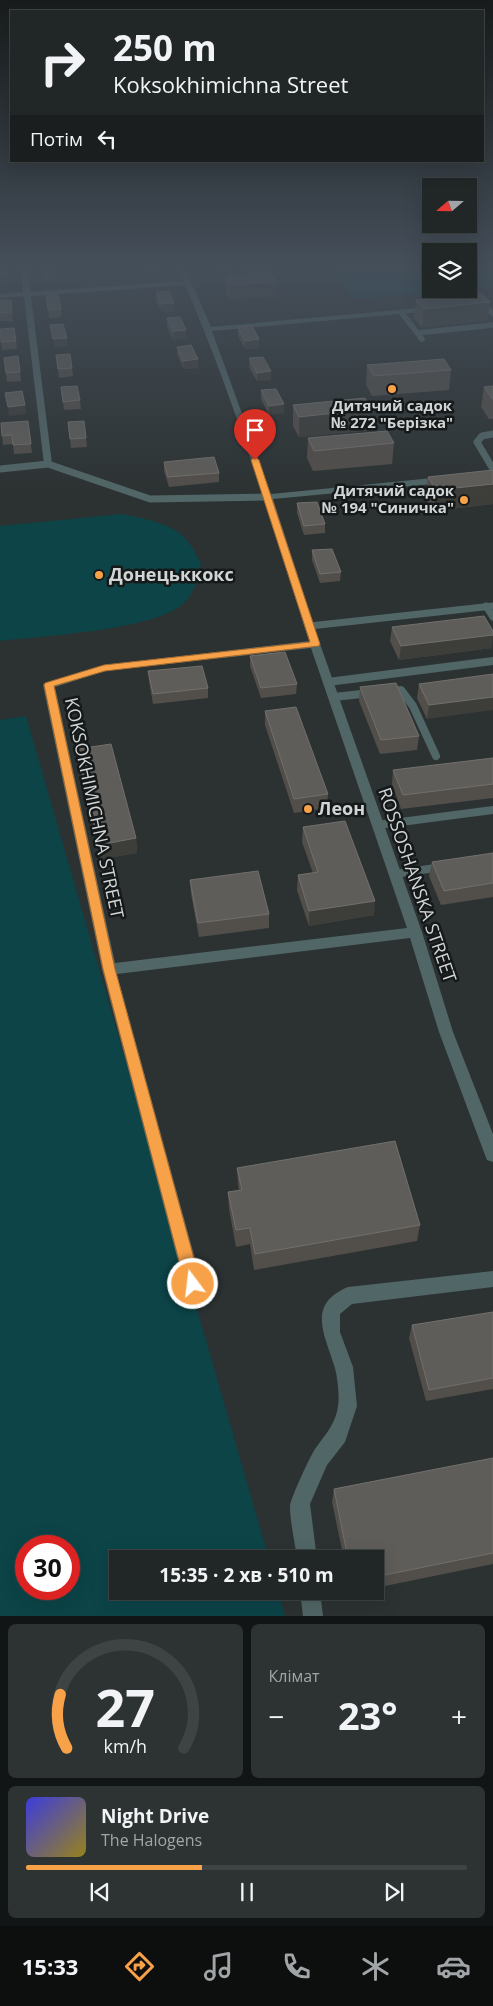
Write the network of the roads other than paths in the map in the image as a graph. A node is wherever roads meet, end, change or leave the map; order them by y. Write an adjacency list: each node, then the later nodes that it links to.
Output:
1 (34, 343): 4 (street)
2 (213, 343): 8 (street, ROSSOSHANSKA STREET)
3 (493, 434): 5 (lane)
4 (48, 464): 6 (lane); 8 (lane)
5 (493, 468)
6 (0, 469)
7 (454, 479): 8 (street)
8 (268, 497): 11 (street, ROSSOSHANSKA STREET)
9 (490, 606): 10 (lane); 11 (lane)
10 (493, 618)
11 (310, 626): 12 (street, ROSSOSHANSKA STREET)
12 (316, 644): 14 (street, ROSSOSHANSKA STREET); 22 (street, KOKSOKHIMICHNA STREET)
13 (493, 661): 14 (lane)
14 (328, 682): 15 (street, ROSSOSHANSKA STREET)
15 (334, 697): 16 (lane); 18 (street, ROSSOSHANSKA STREET)
16 (436, 756)
17 (493, 810): 18 (lane)
18 (378, 825): 20 (street, ROSSOSHANSKA STREET)
19 (454, 865): 20 (lane)
20 (395, 874): 21 (street, ROSSOSHANSKA STREET)
21 (415, 932): 22 (street); 23 (street, ROSSOSHANSKA STREET)
22 (109, 969): 25 (street, KOKSOKHIMICHNA STREET)
23 (491, 1145)
24 (493, 1279): 26 (street)
25 (193, 1284)
26 (305, 1550)
27 (311, 1600): 28 (street)
28 (313, 1616)

